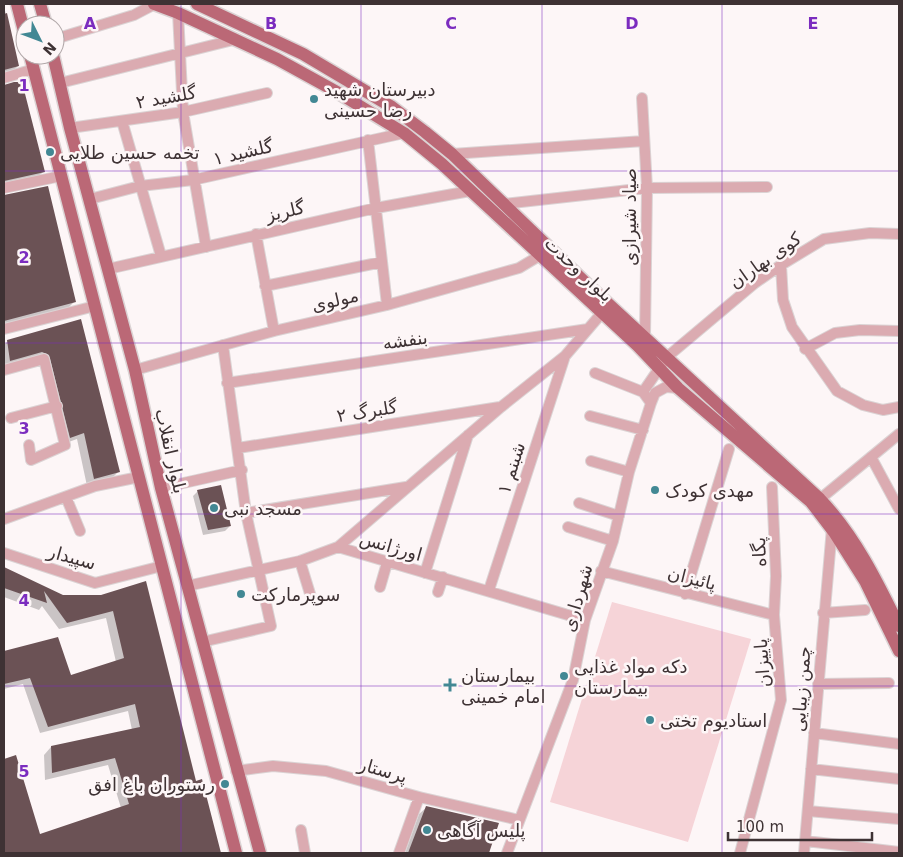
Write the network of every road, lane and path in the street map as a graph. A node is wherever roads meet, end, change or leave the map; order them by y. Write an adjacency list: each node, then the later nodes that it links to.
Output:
1 (155, 4): 3 (main road, بلوار وحدت); 4 (street)
2 (197, 4): 20 (main road, بلوار وحدت)
3 (178, 13): 5 (main road, بلوار وحدت); 6 (street)
4 (65, 36)
5 (238, 41): 6 (street); 17 (main road, بلوار وحدت)
6 (181, 54): 11 (street); 14 (street)
7 (33, 65): 9 (main road, بلوار انقلاب)
8 (56, 65): 11 (main road, بلوار انقلاب)
9 (34, 70): 10 (street); 21 (main road, بلوار انقلاب)
10 (4, 78)
11 (60, 82): 16 (main road, بلوار انقلاب)
12 (267, 93): 14 (street, گلشید ۲)
13 (642, 98): 19 (street, صیاد شیرازی)
14 (183, 112): 15 (street, گلشید ۲); 22 (street)
15 (122, 121): 16 (street, گلشید ۲); 23 (street)
16 (70, 128): 28 (main road, بلوار انقلاب)
17 (404, 133): 18 (street, گلشید ۱); 27 (main road, بلوار وحدت)
18 (368, 140): 22 (street, گلشید ۱); 30 (street)
19 (644, 141): 20 (street); 26 (street, صیاد شیرازی)
20 (452, 154): 29 (main road, بلوار وحدت)
21 (61, 176): 25 (street); 31 (main road, بلوار انقلاب)
22 (193, 180): 23 (street, گلشید ۱); 35 (street)
23 (140, 186): 28 (street, گلشید ۱); 36 (street)
24 (767, 187): 26 (street)
25 (4, 188)
26 (647, 188): 29 (street); 49 (street, صیاد شیرازی)
27 (470, 191): 30 (street, گلریز); 37 (main road, بلوار وحدت)
28 (90, 199): 34 (main road, بلوار انقلاب)
29 (503, 204): 49 (main road, بلوار وحدت)
30 (376, 208): 32 (street, گلریز); 38 (street)
31 (75, 230): 34 (main road); 43 (main road, بلوار انقلاب)
32 (256, 234): 35 (street, گلریز); 41 (street)
33 (899, 234): 39 (street, کوی بهاران)
34 (100, 240): 40 (main road, بلوار انقلاب)
35 (206, 246): 36 (street, گلریز)
36 (161, 256): 40 (street, گلریز)
37 (539, 256): 42 (street, مولوی); 44 (main road, بلوار وحدت)
38 (382, 262): 41 (street); 42 (street)
39 (781, 265): 51 (street); 53 (street, کوی بهاران)
40 (108, 269): 55 (main road, بلوار انقلاب)
41 (265, 286): 47 (street)
42 (387, 305): 47 (street, مولوی)
43 (95, 306): 45 (street); 77 (main road, بلوار انقلاب)
44 (601, 314): 46 (street); 56 (main road, بلوار وحدت)
45 (4, 329)
46 (588, 329): 52 (street); 58 (street, بنفشه)
47 (274, 330): 50 (street, مولوی)
48 (899, 331): 51 (street)
49 (645, 336): 53 (main road, بلوار وحدت)
50 (223, 345): 55 (street, مولوی); 58 (street)
51 (805, 349): 64 (street)
52 (565, 356): 63 (street); 103 (street, شبنم ۱)
53 (667, 357): 56 (street); 82 (main road, بلوار وحدت)
54 (4, 370): 62 (street)
55 (135, 370): 80 (main road, بلوار انقلاب)
56 (660, 370): 59 (main road, بلوار وحدت); 60 (street)
57 (595, 373): 60 (street)
58 (227, 383): 71 (street)
59 (678, 388): 61 (street); 89 (main road, بلوار وحدت)
60 (643, 392): 61 (street)
61 (651, 404): 67 (street, شهرداری)
62 (57, 406): 66 (street); 70 (street)
63 (501, 407): 69 (street); 71 (street, گلبرگ ۲)
64 (899, 407)
65 (590, 416): 67 (street)
66 (11, 418)
67 (643, 430): 76 (street, شهرداری)
68 (899, 434): 73 (street)
69 (468, 435): 78 (street); 99 (street)
70 (29, 445)
71 (238, 448): 75 (street)
72 (730, 449): 105 (street)
73 (872, 457): 82 (street); 84 (street)
74 (591, 460): 76 (street)
75 (242, 470): 80 (street); 85 (street)
76 (629, 472): 86 (street, شهرداری)
77 (139, 477): 81 (street); 96 (main road, بلوار انقلاب)
78 (407, 487): 85 (street); 92 (street)
79 (772, 487): 109 (street, پگاه)
80 (161, 488): 101 (main road, بلوار انقلاب)
81 (66, 497): 87 (street); 90 (street)
82 (820, 499): 111 (main road, بلوار وحدت)
83 (579, 503): 86 (street)
84 (899, 509)
85 (246, 514): 97 (street)
86 (619, 516): 91 (street, شهرداری)
87 (4, 519)
88 (568, 527): 91 (street)
89 (832, 528): 108 (street, چمن زیبایی); 113 (main road, بلوار وحدت)
90 (80, 530)
91 (613, 541): 98 (street, شهرداری)
92 (338, 547): 94 (street, اورژانس); 95 (street, اورژانس)
93 (4, 553): 96 (street, سپیدار)
94 (300, 561): 97 (street, اورژانس); 106 (street)
95 (387, 562): 99 (street, اورژانس); 102 (street)
96 (162, 566): 118 (main road, بلوار انقلاب)
97 (260, 570): 101 (street, اورژانس); 112 (street)
98 (601, 571): 105 (street, پائیزان); 110 (street, شهرداری)
99 (425, 573): 100 (street, اورژانس)
100 (443, 577): 103 (street, اورژانس); 104 (street)
101 (187, 586): 112 (main road, بلوار انقلاب)
102 (380, 586)
103 (489, 590): 110 (street, اورژانس)
104 (438, 592)
105 (686, 594): 109 (street, پائیزان)
106 (311, 597)
107 (865, 610): 108 (street)
108 (823, 613): 115 (street, چمن زیبایی)
109 (774, 615): 134 (street, پاییزان)
110 (586, 620): 125 (street, شهرداری)
111 (899, 626)
112 (202, 642): 120 (main road, بلوار انقلاب)
113 (899, 651)
114 (889, 683): 115 (street)
115 (818, 684): 116 (street, چمن زیبایی)
116 (814, 733): 117 (street); 119 (street, چمن زیبایی)
117 (899, 744)
118 (212, 760): 120 (main road); 129 (main road, بلوار انقلاب)
119 (811, 769): 121 (street); 123 (street, چمن زیبایی)
120 (236, 771): 122 (street, پرستار); 130 (main road, بلوار انقلاب)
121 (899, 778)
122 (419, 797): 125 (street, پرستار); 132 (street)
123 (808, 812): 124 (street); 127 (street, چمن زیبایی)
124 (899, 819)
125 (518, 820): 133 (street, شهرداری)
126 (301, 830): 131 (street)
127 (806, 841): 128 (street); 135 (street, چمن زیبایی)
128 (899, 852)
129 (236, 853)
130 (260, 853)
131 (305, 853)
132 (399, 853)
133 (507, 853)
134 (740, 853)
135 (804, 853)

